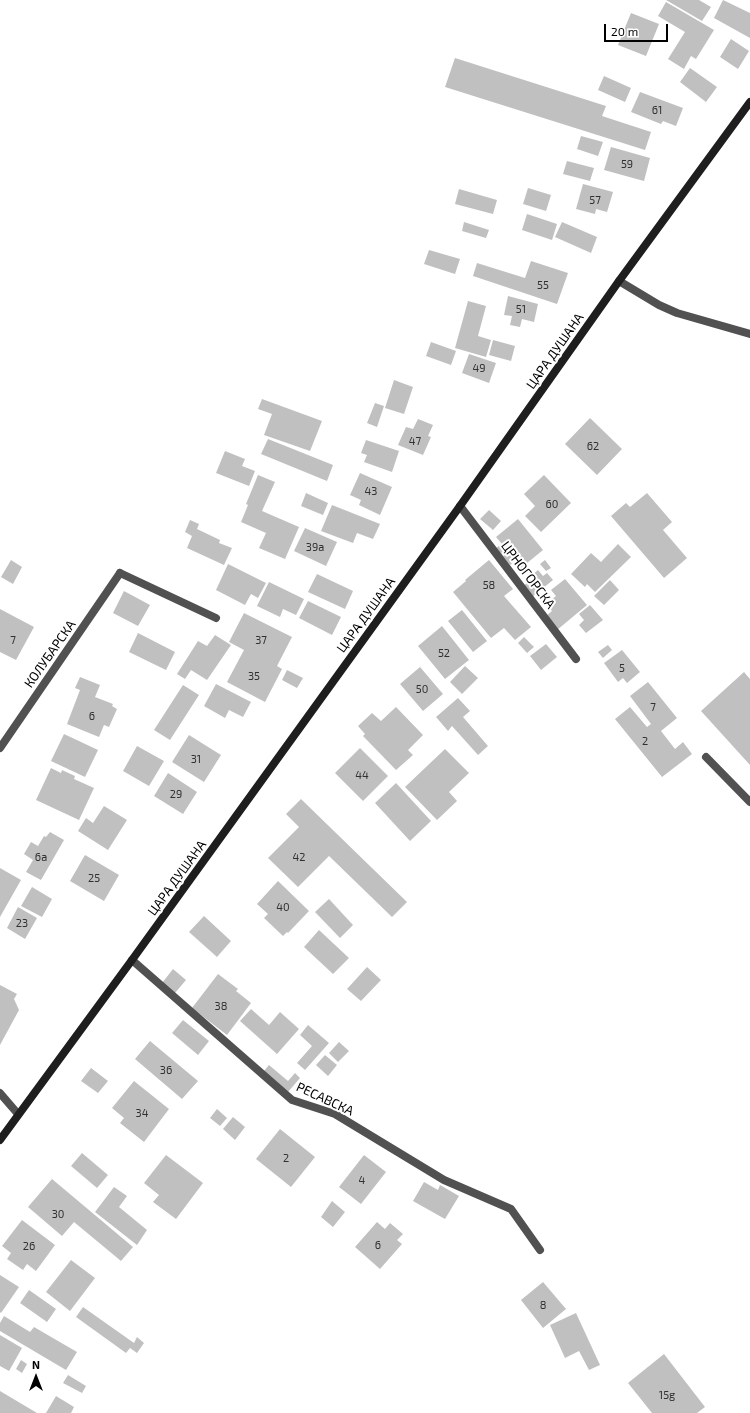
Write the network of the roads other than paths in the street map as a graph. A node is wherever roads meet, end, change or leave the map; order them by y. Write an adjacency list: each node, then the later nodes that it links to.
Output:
1 (750, 102): 2 (main road, ЦАРА ДУШАНА)
2 (618, 281): 3 (street); 4 (main road, ЦАРА ДУШАНА)
3 (750, 334)
4 (460, 506): 6 (street, ЦРНОГОРСКА); 10 (main road, ЦАРА ДУШАНА)
5 (216, 618): 7 (street, КОЛУБАРСКА)
6 (576, 659)
7 (0, 748)
8 (706, 757): 9 (street)
9 (750, 802)
10 (132, 960): 12 (main road, ЦАРА ДУШАНА); 14 (street, РЕСАВСКА)
11 (0, 1094): 12 (street)
12 (18, 1114): 13 (main road, ЦАРА ДУШАНА)
13 (0, 1140)
14 (540, 1250)

